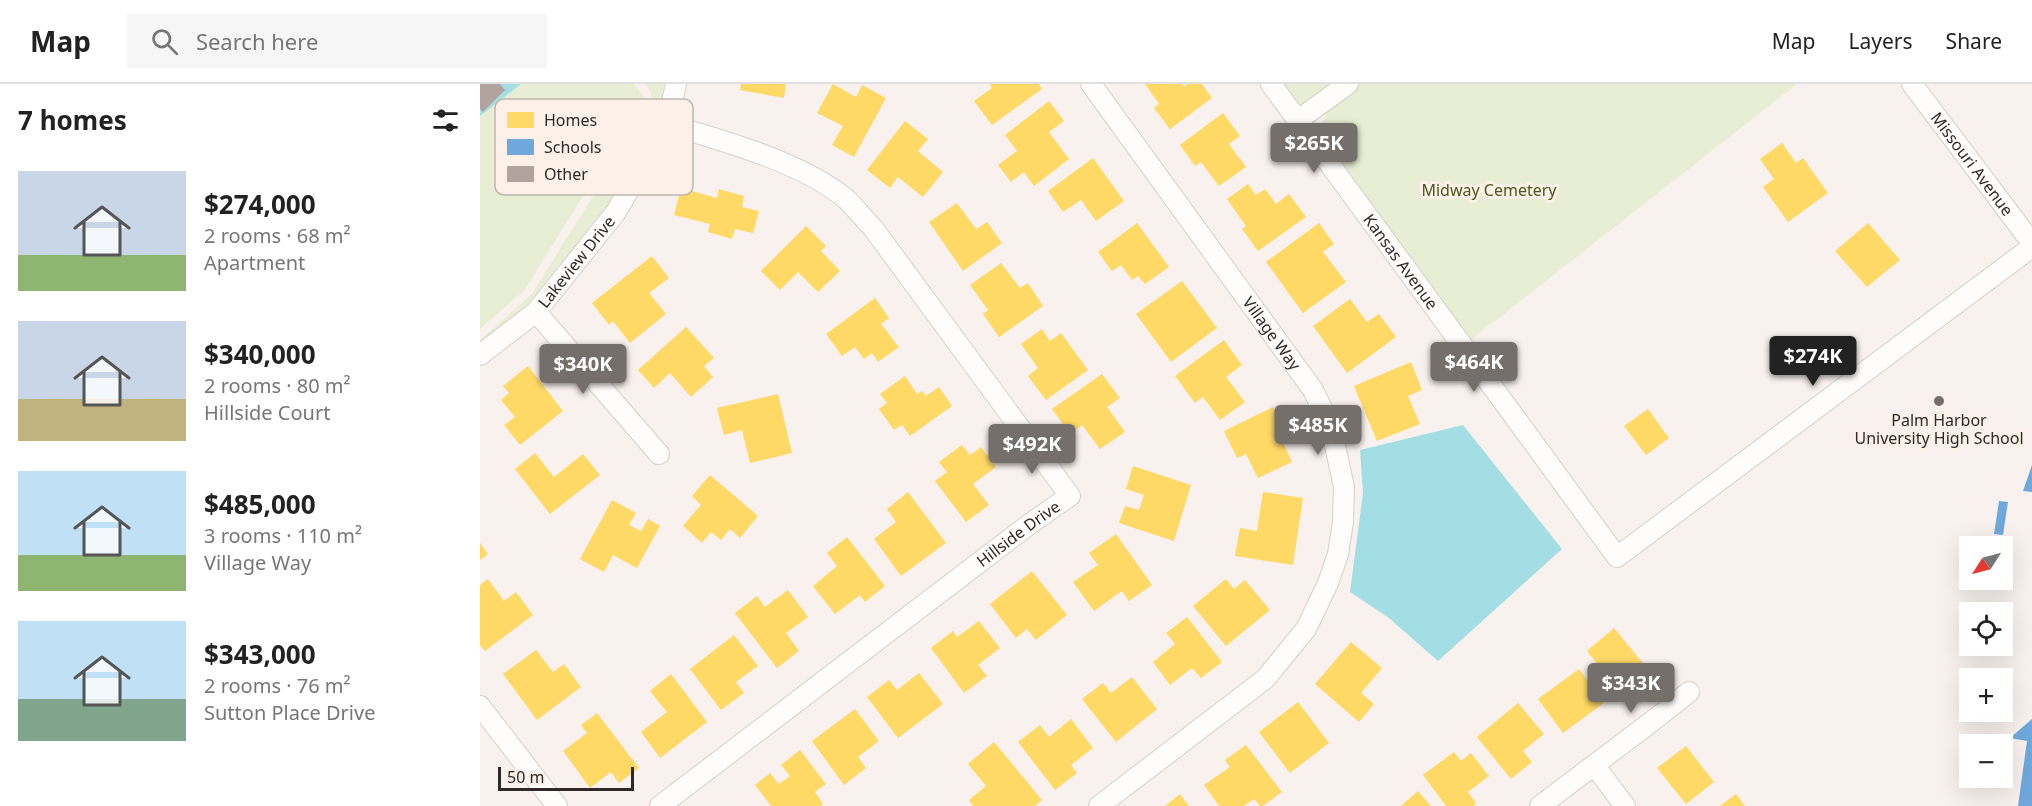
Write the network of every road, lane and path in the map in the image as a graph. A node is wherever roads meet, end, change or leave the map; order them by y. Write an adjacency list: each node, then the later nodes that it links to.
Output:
1 (676, 84): 6 (street, Lakeview Drive)
2 (1091, 84): 19 (street, Village Way)
3 (1271, 84): 7 (street, Kansas Avenue)
4 (1348, 84): 7 (street)
5 (1912, 84): 10 (street, Missouri Avenue)
6 (673, 99)
7 (1298, 120): 10 (street, Kansas Avenue)
8 (693, 132): 18 (street, Hillside Drive)
9 (626, 195): 11 (street, Lakeview Drive)
10 (2032, 245)
11 (536, 312): 12 (street, Lakeview Drive); 13 (street)
12 (480, 355)
13 (659, 454)
14 (1689, 692): 16 (street)
15 (480, 706): 17 (street)
16 (1594, 765): 20 (street); 21 (street)
17 (557, 806)
18 (660, 806)
19 (1100, 806)
20 (1540, 806)
21 (1625, 806)

